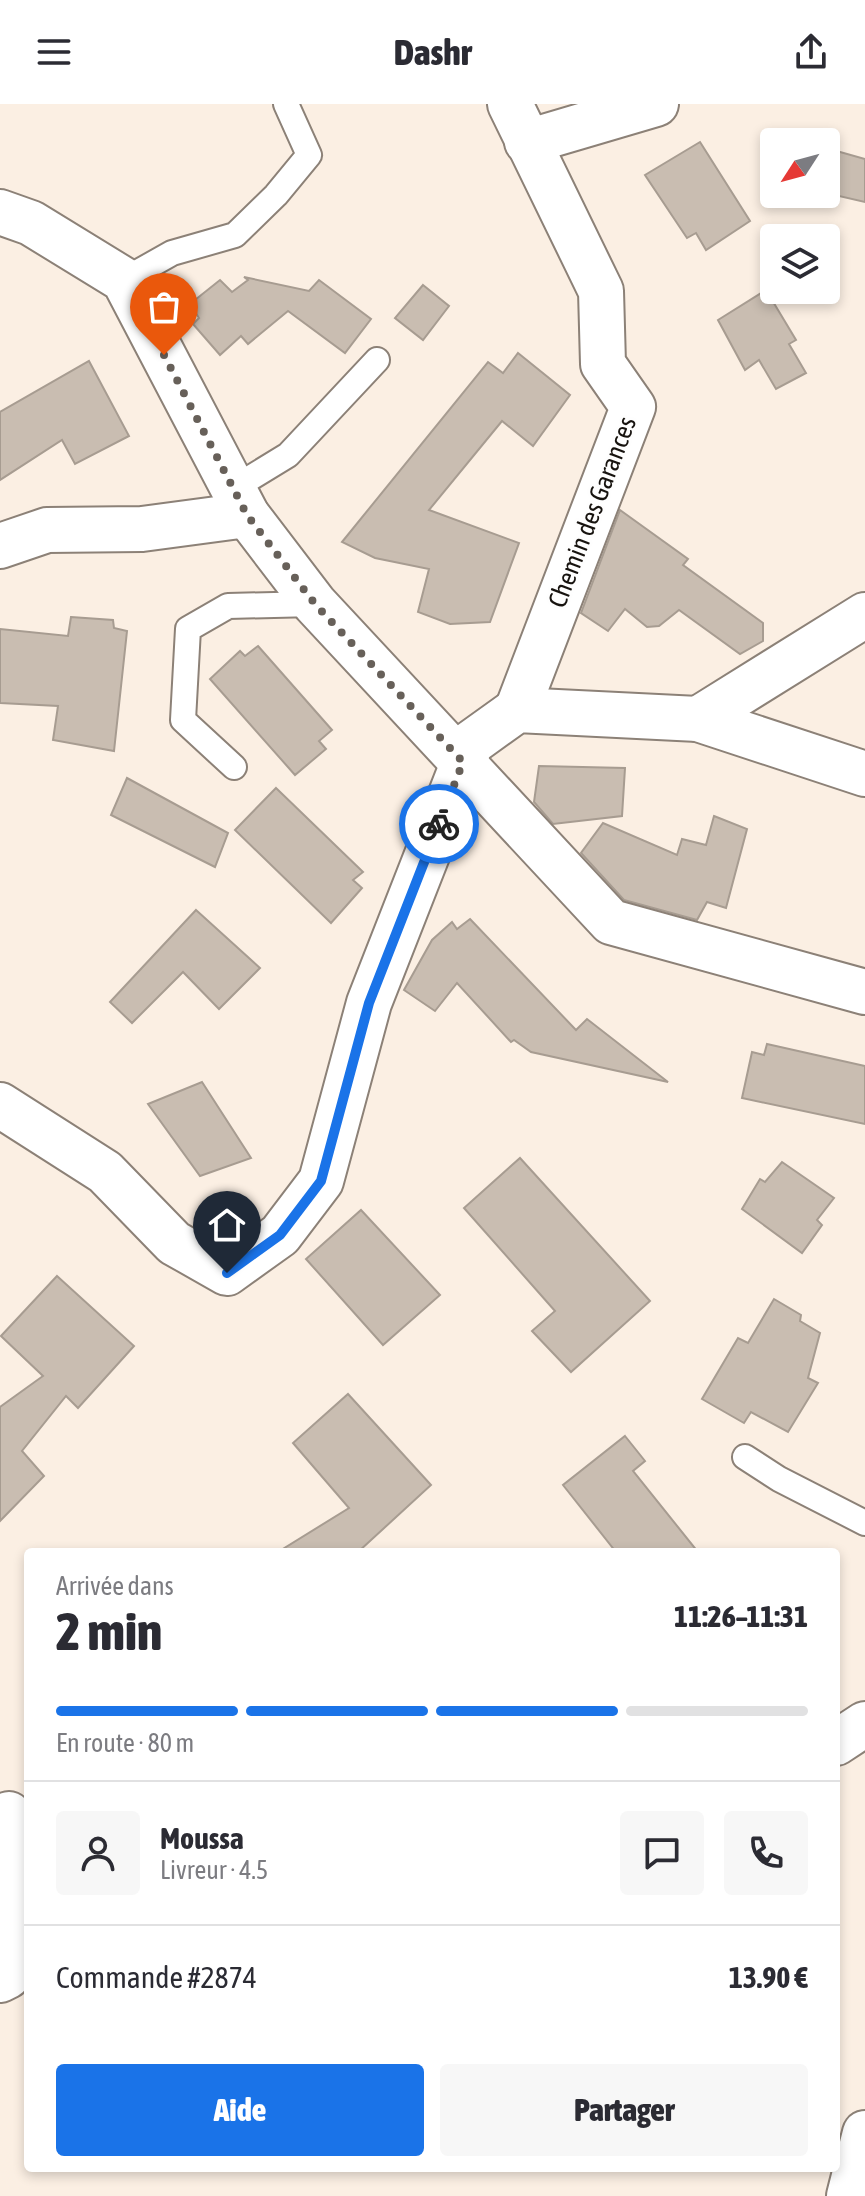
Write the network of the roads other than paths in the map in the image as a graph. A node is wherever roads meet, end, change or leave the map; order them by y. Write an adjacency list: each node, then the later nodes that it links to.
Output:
1 (286, 104): 5 (lane)
2 (656, 104): 3 (street, Chemin des Garances)
3 (518, 123): 11 (street, Chemin des Garances)
4 (0, 212): 5 (street)
5 (124, 280): 7 (street)
6 (377, 360): 7 (lane)
7 (241, 501): 8 (street); 9 (street)
8 (0, 546)
9 (315, 604): 13 (street); 14 (lane)
10 (865, 615): 12 (street)
11 (517, 710): 12 (street); 13 (street)
12 (698, 719): 15 (street)
13 (463, 762): 16 (street); 17 (street)
14 (234, 767)
15 (865, 774)
16 (865, 992)
17 (0, 1105)
18 (745, 1457): 19 (lane)
19 (865, 1523)
20 (865, 1724): 21 (street)
21 (840, 1740)
22 (12, 1815): 23 (street)
23 (0, 1980)
24 (865, 2133): 25 (street)
25 (849, 2196)

